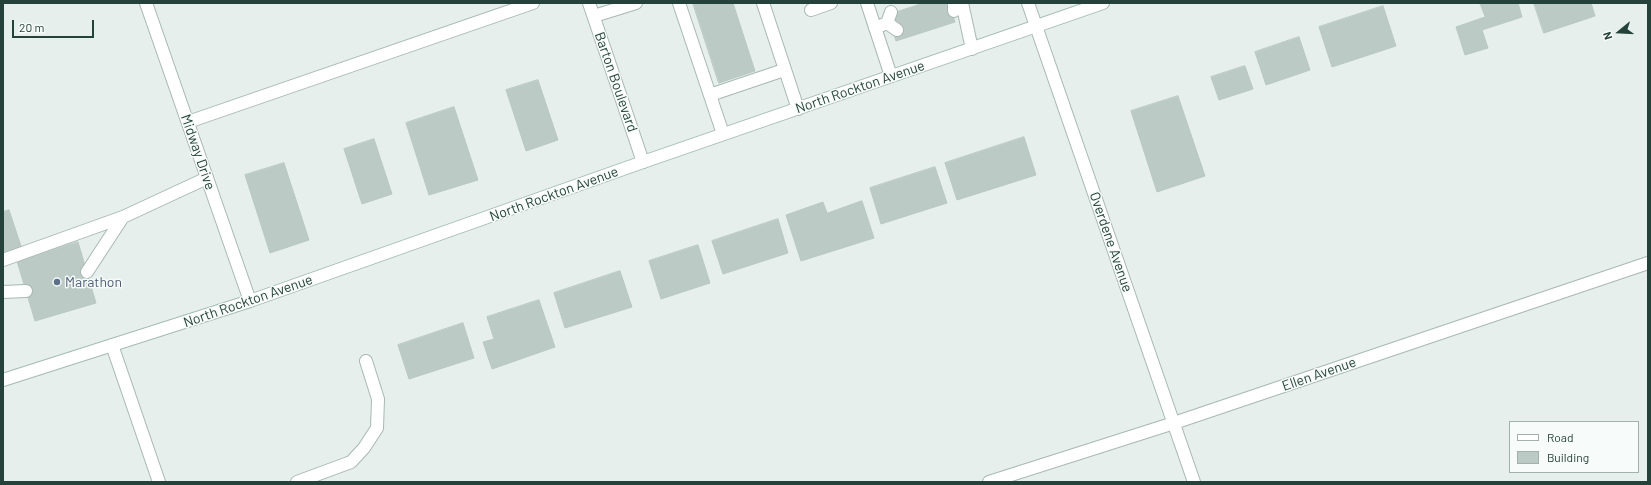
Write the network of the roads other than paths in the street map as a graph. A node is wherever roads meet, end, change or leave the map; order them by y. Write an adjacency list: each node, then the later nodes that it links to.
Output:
1 (146, 3): 22 (street, Midway Drive)
2 (533, 3): 22 (street)
3 (589, 3): 13 (street, Barton Boulevard)
4 (636, 3): 13 (street)
5 (679, 3): 20 (street)
6 (762, 3): 18 (street)
7 (831, 3): 12 (street)
8 (867, 3): 15 (street)
9 (1028, 3): 14 (street, Overdene Avenue)
10 (1103, 3): 14 (street, North Rockton Avenue)
11 (957, 6): 17 (street)
12 (811, 10)
13 (594, 16): 24 (street, Barton Boulevard)
14 (1036, 26): 17 (street, North Rockton Avenue); 36 (street, Overdene Avenue)
15 (875, 28): 16 (street); 19 (street)
16 (897, 30)
17 (972, 49): 19 (street, North Rockton Avenue)
18 (784, 70): 20 (street); 21 (street)
19 (891, 76): 21 (street, North Rockton Avenue)
20 (710, 95): 23 (street)
21 (798, 109): 23 (street, North Rockton Avenue)
22 (188, 122): 25 (street, Midway Drive)
23 (723, 134): 24 (street, North Rockton Avenue)
24 (643, 162): 32 (street, North Rockton Avenue)
25 (207, 178): 26 (street); 32 (street, Midway Drive)
26 (122, 217): 27 (street); 29 (street)
27 (3, 260)
28 (1648, 263): 36 (street, Ellen Avenue)
29 (87, 272)
30 (26, 291): 31 (street)
31 (3, 292)
32 (250, 301): 33 (street, North Rockton Avenue)
33 (112, 345): 35 (street, North Rockton Avenue); 37 (street)
34 (366, 361): 38 (street)
35 (3, 380)
36 (1174, 423): 39 (street, Ellen Avenue); 40 (street, Overdene Avenue)
37 (159, 482)
38 (297, 482)
39 (989, 482)
40 (1194, 482)

